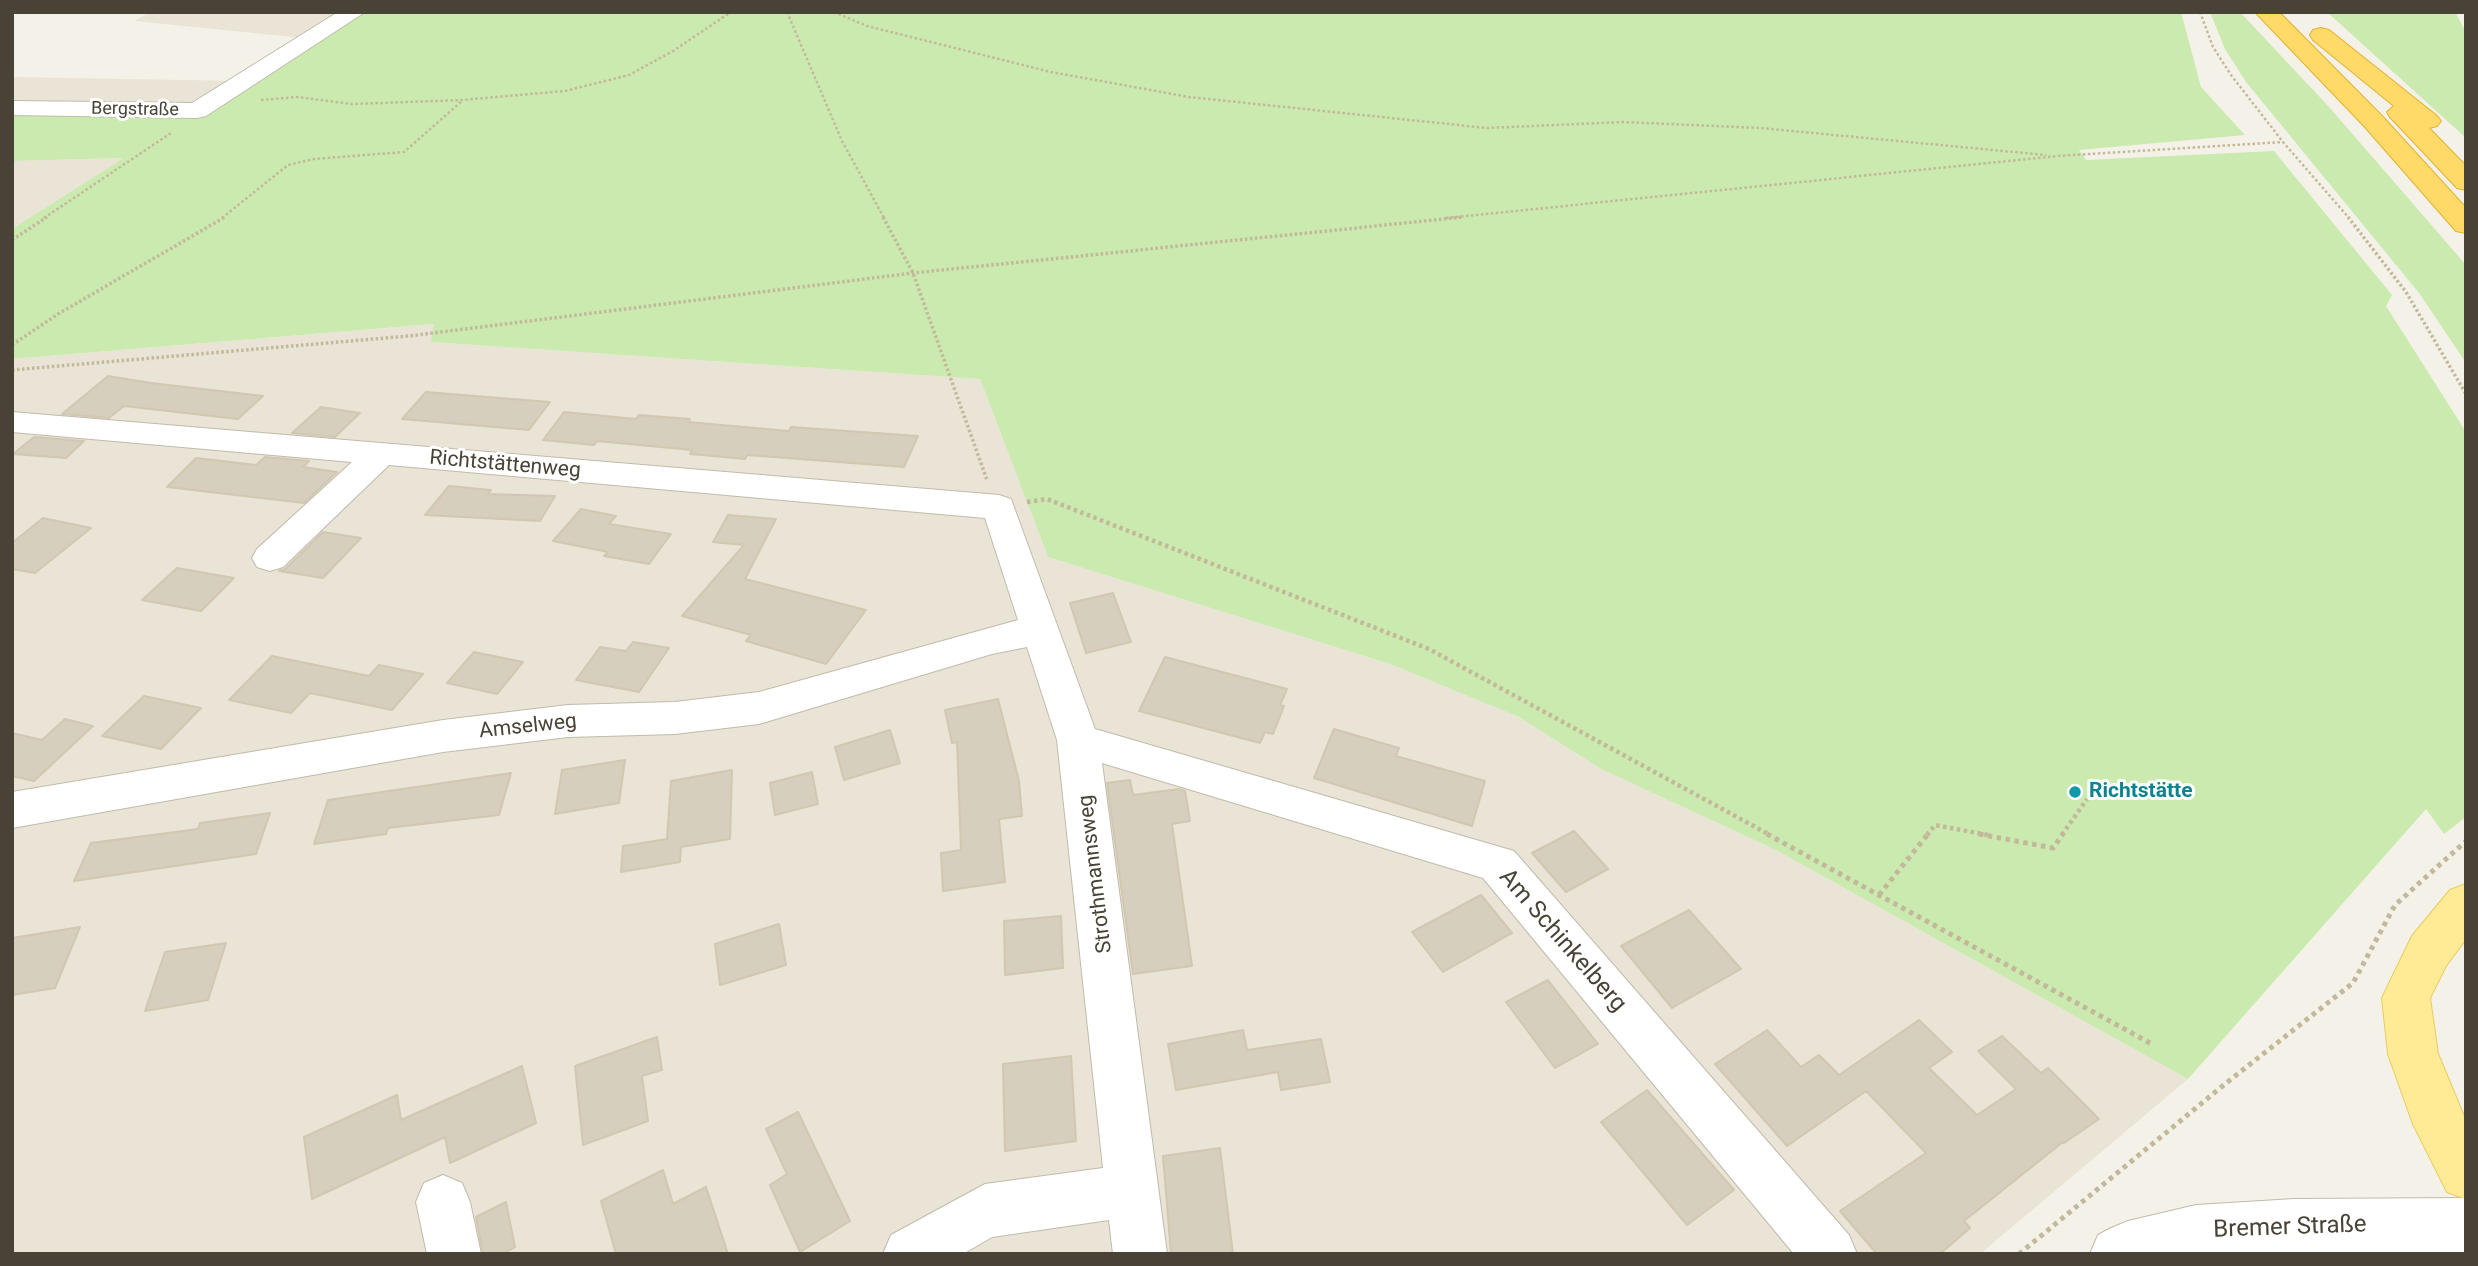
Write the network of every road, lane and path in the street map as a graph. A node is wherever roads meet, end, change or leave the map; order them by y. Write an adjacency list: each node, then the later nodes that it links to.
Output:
1 (354, 12): 9 (street, Bergstraße)
2 (732, 12): 7 (path)
3 (787, 12): 16 (path)
4 (834, 12): 12 (path)
5 (2200, 12): 10 (path)
6 (2266, 12): 14 (highway)
7 (462, 100): 9 (path); 17 (path)
8 (12, 108): 9 (street, Bergstraße)
9 (197, 111): 15 (path)
10 (2283, 142): 12 (path); 19 (path)
11 (2466, 152): 13 (highway)
12 (2057, 156): 16 (path)
13 (2466, 183)
14 (2466, 225)
15 (12, 240)
16 (913, 273): 18 (path); 22 (path)
17 (12, 345)
18 (12, 370)
19 (2466, 394)
20 (12, 422): 21 (street, Richtstättenweg)
21 (380, 455): 22 (street, Richtstättenweg); 23 (street)
22 (999, 507): 24 (street, Strothmannsweg); 29 (path)
23 (270, 558)
24 (1039, 630): 25 (street, Strothmannsweg); 27 (street, Amselweg)
25 (1078, 740): 33 (street, Strothmannsweg); 39 (street, Am Schinkelberg)
26 (2087, 799): 29 (path)
27 (12, 810)
28 (2466, 841): 40 (path)
29 (1879, 895): 31 (path)
30 (2466, 904): 32 (main road)
31 (2150, 1043)
32 (2466, 1173)
33 (1132, 1190): 37 (street); 38 (street, Strothmannsweg)
34 (443, 1202): 36 (street)
35 (2466, 1225): 41 (street, Bremer Straße)
36 (454, 1254)
37 (911, 1254)
38 (1140, 1254)
39 (1830, 1254)
40 (2019, 1254)
41 (2117, 1254)

